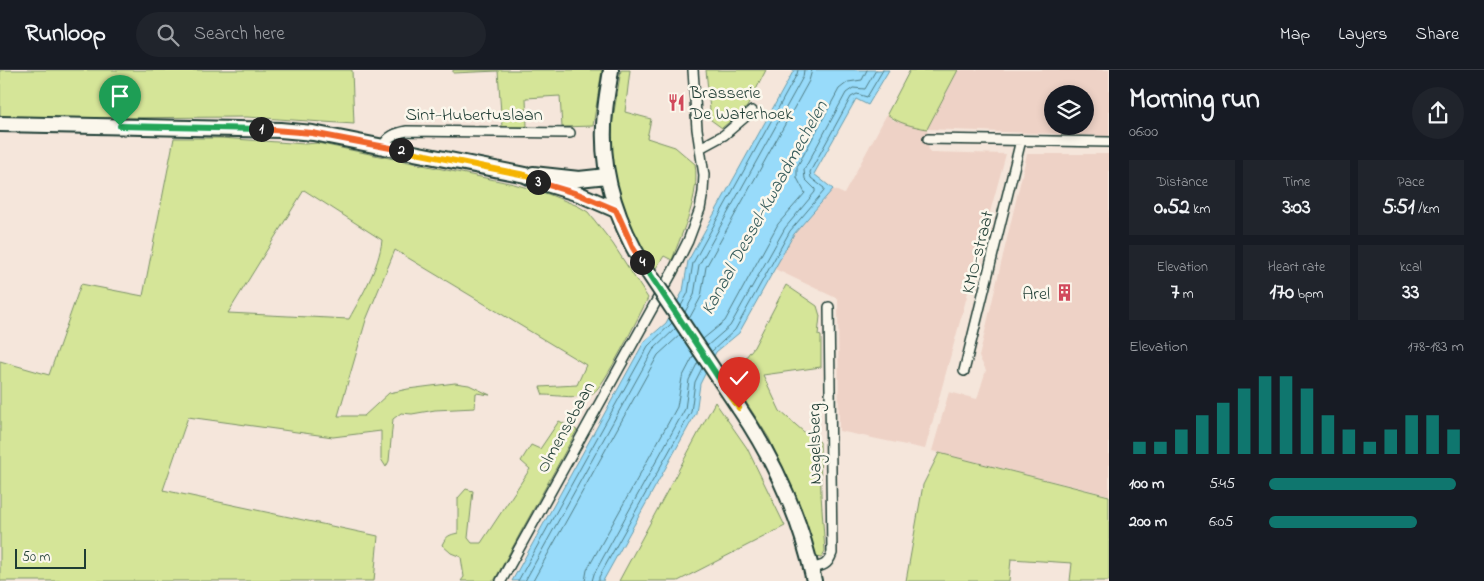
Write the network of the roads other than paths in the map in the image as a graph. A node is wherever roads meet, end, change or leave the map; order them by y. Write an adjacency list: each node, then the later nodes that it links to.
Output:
1 (611, 70): 12 (street)
2 (693, 70): 10 (street, Olmensebaan)
3 (752, 112): 10 (street)
4 (0, 124): 9 (street, Sint-Hubertuslaan)
5 (570, 133): 9 (street, Sint-Hubertuslaan)
6 (928, 139): 7 (street)
7 (1021, 140): 8 (street); 15 (street, KMO-straat)
8 (1109, 142)
9 (384, 146): 11 (street, Sint-Hubertuslaan)
10 (700, 148): 17 (street, Olmensebaan)
11 (525, 175): 12 (street, Sint-Hubertuslaan); 13 (street, Sint-Hubertuslaan)
12 (607, 176): 13 (street)
13 (616, 210): 16 (street, bridge)
14 (828, 307): 16 (street, Nagelsberg)
15 (964, 371)
16 (813, 575)
17 (501, 581)

